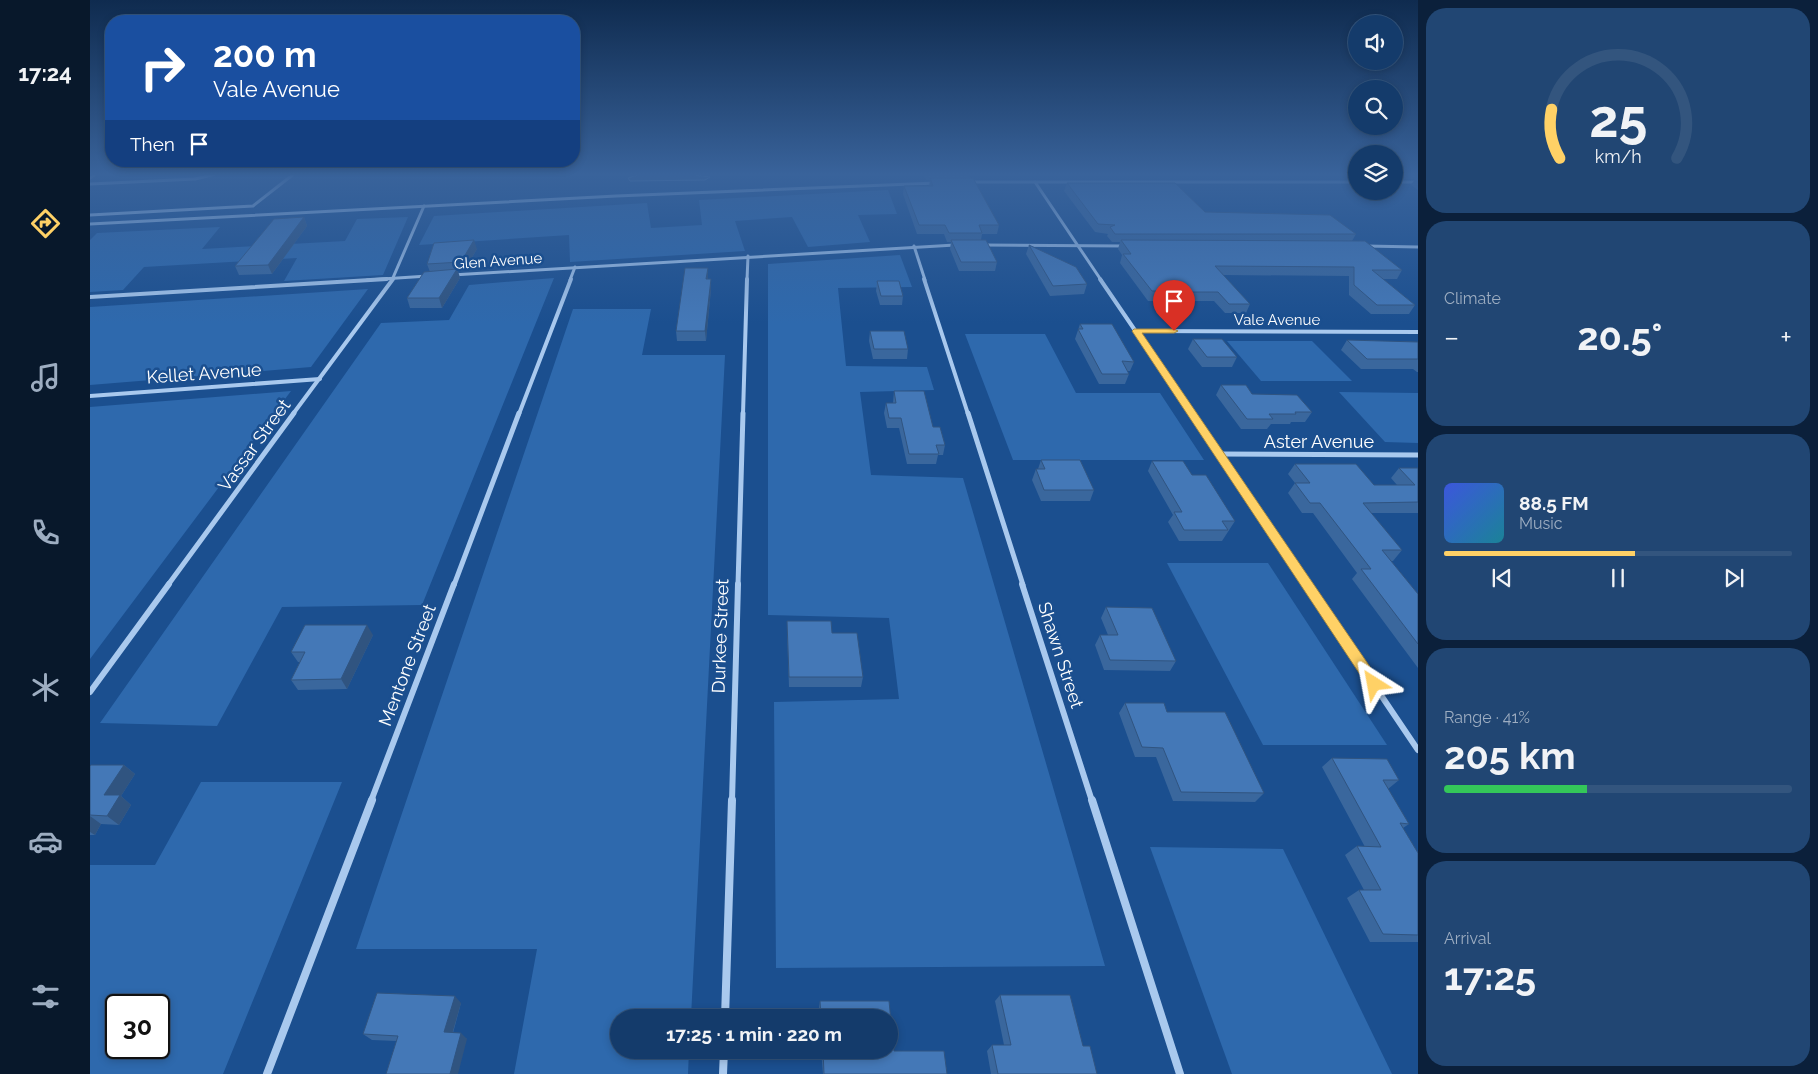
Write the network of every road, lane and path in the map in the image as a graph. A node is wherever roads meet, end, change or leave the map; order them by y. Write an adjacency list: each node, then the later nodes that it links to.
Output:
1 (106, 223): 4 (street)
2 (417, 223): 16 (street, Vassar Street)
3 (1064, 223): 7 (street)
4 (90, 224)
5 (961, 245): 8 (street, Glen Avenue)
6 (981, 245): 7 (street)
7 (1079, 245): 9 (street); 18 (street)
8 (914, 246): 12 (street, Glen Avenue); 30 (street, Shawn Street)
9 (1129, 246)
10 (1358, 246): 11 (street)
11 (1418, 247)
12 (748, 256): 13 (street, Glen Avenue); 26 (street, Durkee Street)
13 (575, 267): 14 (street, Glen Avenue); 28 (street, Mentone Street)
14 (451, 275)
15 (432, 276): 16 (street, Glen Avenue)
16 (393, 278): 17 (street, Glen Avenue); 20 (street, Vassar Street)
17 (90, 297)
18 (1137, 331): 19 (street, Vale Avenue); 22 (street)
19 (1418, 332)
20 (320, 379): 21 (street, Kellet Avenue); 24 (street, Vassar Street)
21 (90, 396)
22 (1219, 454): 23 (street, Aster Avenue); 25 (street)
23 (1418, 455)
24 (90, 692)
25 (1418, 750)
26 (725, 1009)
27 (724, 1059): 29 (street)
28 (266, 1074)
29 (723, 1074)
30 (1180, 1074)

